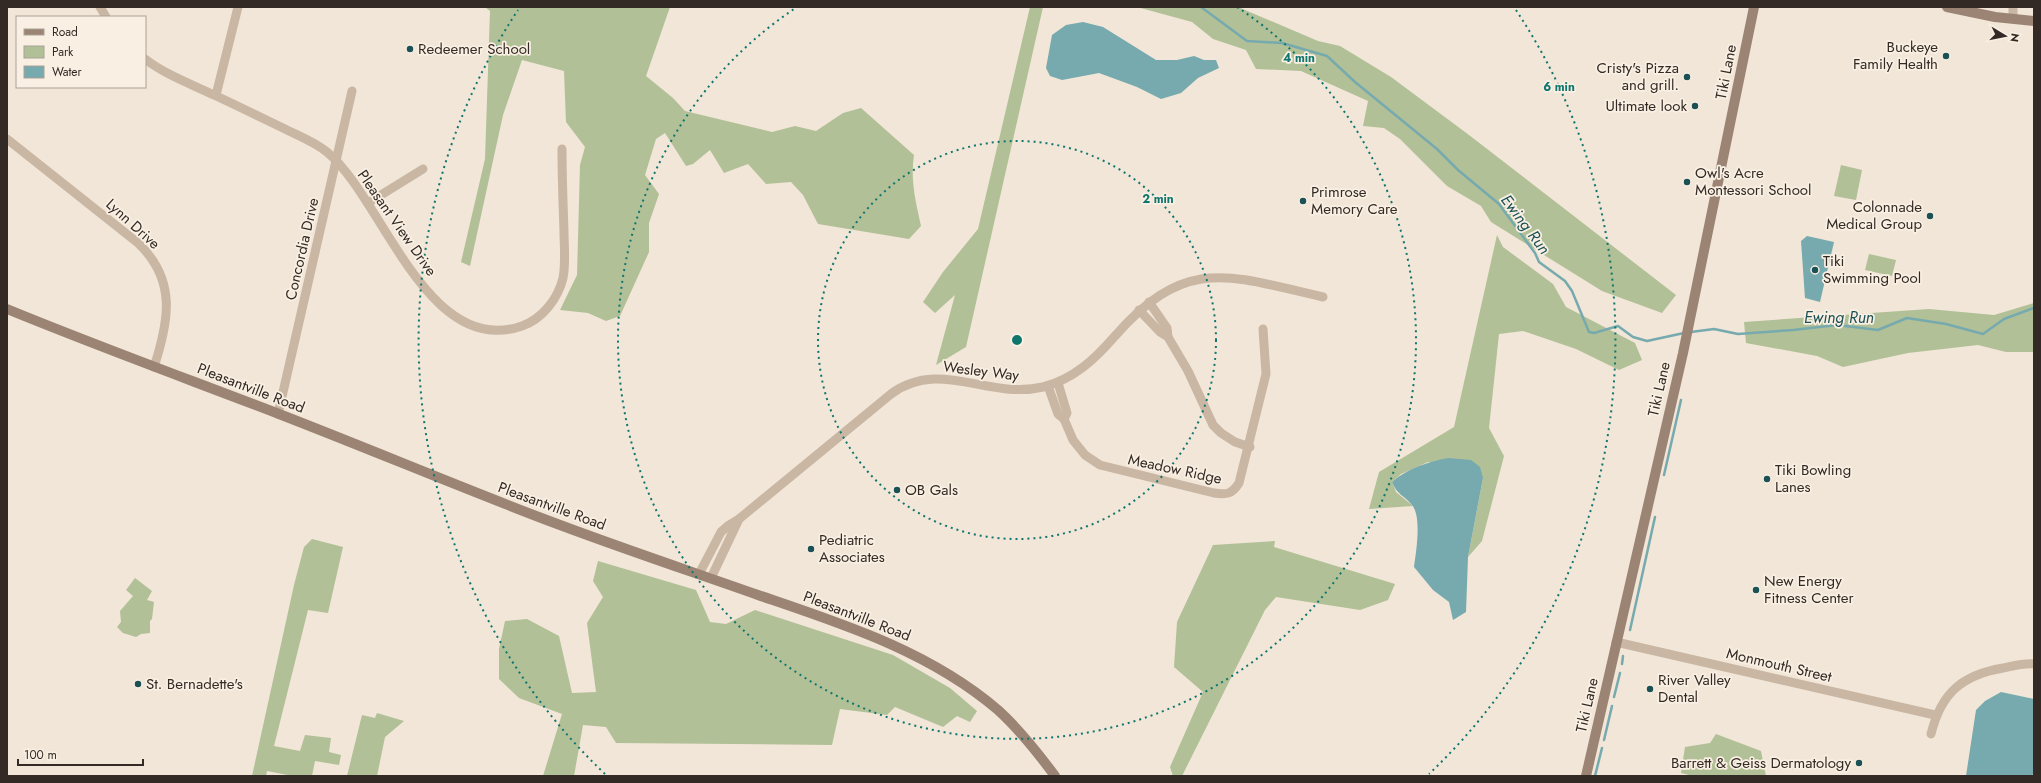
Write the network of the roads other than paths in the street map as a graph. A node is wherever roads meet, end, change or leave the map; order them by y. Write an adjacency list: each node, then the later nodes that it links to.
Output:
1 (100, 7): 6 (street)
2 (238, 7): 11 (street)
3 (1754, 7): 32 (main road, Tiki Lane)
4 (1948, 7): 7 (main road)
5 (2012, 7): 7 (street)
6 (105, 16)
7 (2013, 19): 8 (main road)
8 (2034, 21)
9 (146, 60): 11 (street, Pleasant View Drive)
10 (352, 91): 14 (street, Concordia Drive)
11 (216, 96): 14 (street, Pleasant View Drive)
12 (7, 139): 23 (street, Lynn Drive)
13 (562, 149): 16 (street, Pleasant View Drive)
14 (335, 160): 16 (street, Pleasant View Drive); 26 (street, Concordia Drive)
15 (423, 169): 16 (street)
16 (368, 203)
17 (1323, 297): 18 (street, Wesley Way)
18 (1149, 302): 20 (street, Wesley Way); 22 (street)
19 (7, 309): 23 (main road, Pleasantville Road)
20 (1139, 310): 22 (street); 24 (street, Wesley Way)
21 (1263, 330): 28 (street, Meadow Ridge)
22 (1168, 337): 28 (street)
23 (154, 367): 26 (main road, Pleasantville Road)
24 (1058, 382): 25 (street, Wesley Way); 27 (street, Meadow Ridge)
25 (1048, 386): 27 (street, Meadow Ridge); 29 (street, Wesley Way)
26 (278, 414): 30 (main road, Pleasantville Road)
27 (1064, 419): 28 (street, Meadow Ridge)
28 (1250, 446)
29 (739, 519): 30 (street, Wesley Way); 31 (street, Wesley Way)
30 (699, 574): 31 (main road, Pleasantville Road)
31 (711, 578): 36 (main road, Pleasantville Road)
32 (1616, 642): 34 (street, Monmouth Street); 37 (main road, Tiki Lane)
33 (2034, 664): 34 (street)
34 (1935, 715): 35 (street)
35 (1931, 734)
36 (1055, 776)
37 (1586, 776)

